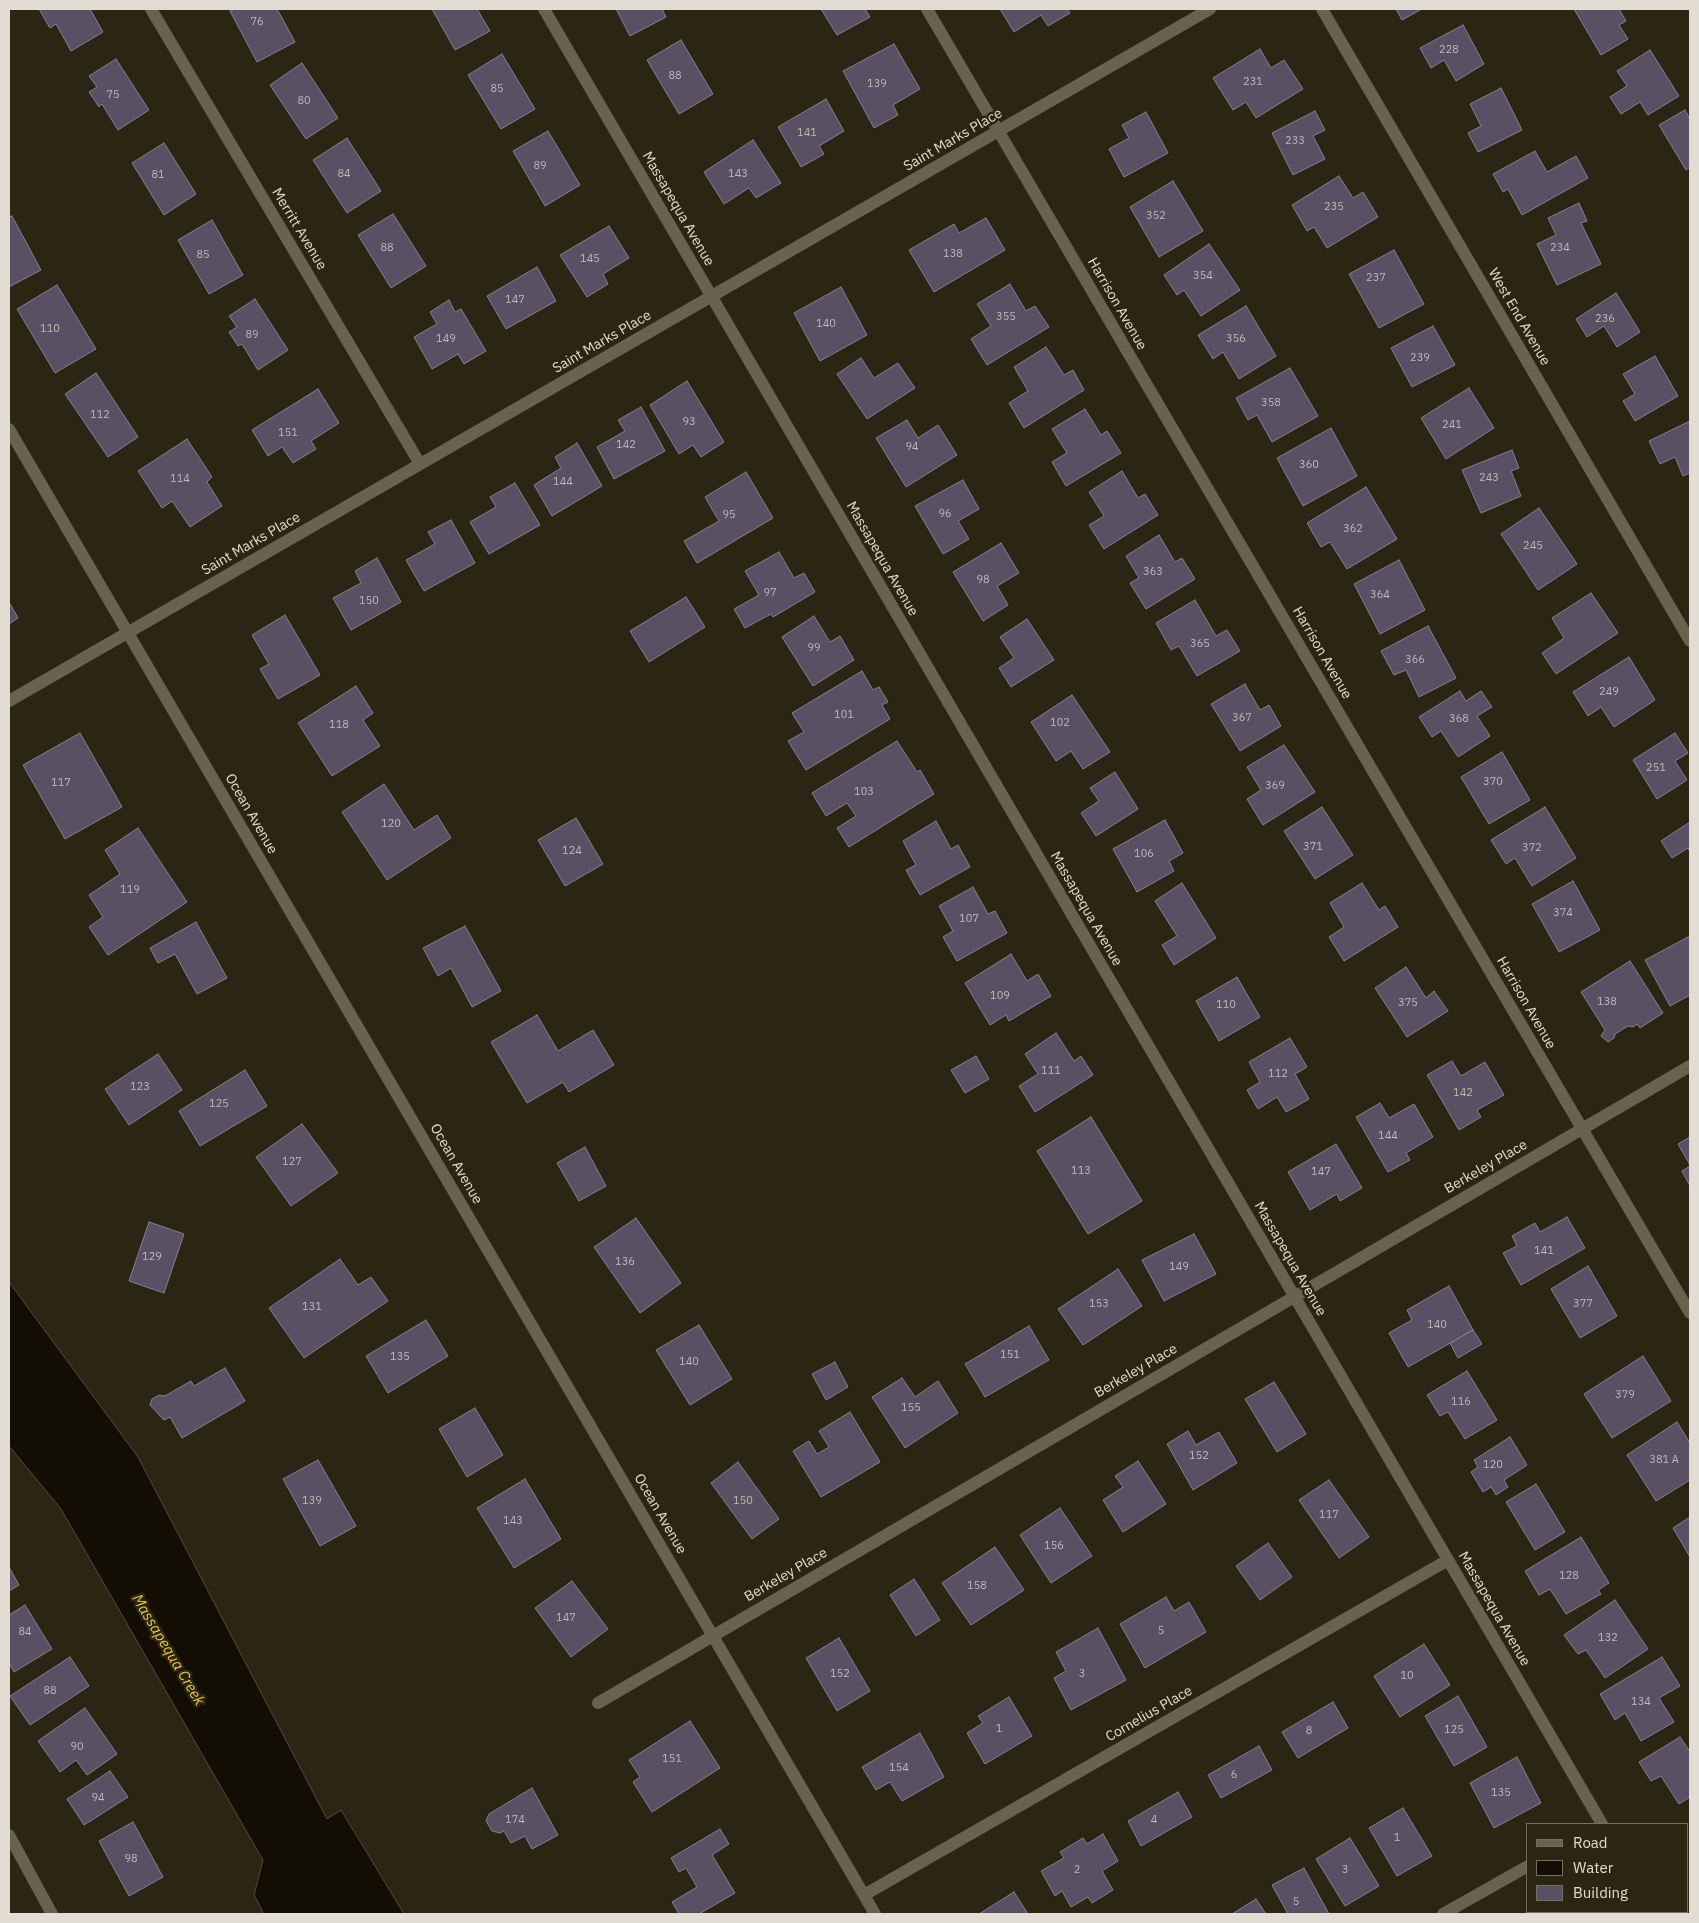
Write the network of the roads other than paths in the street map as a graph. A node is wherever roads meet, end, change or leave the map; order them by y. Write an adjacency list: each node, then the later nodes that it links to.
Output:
1 (151, 9): 9 (street, Merritt Avenue)
2 (544, 9): 7 (street, Massapequa Avenue)
3 (927, 9): 6 (street, Harrison Avenue)
4 (1210, 9): 6 (street, Saint Marks Place)
5 (1322, 9): 11 (street, West End Avenue)
6 (998, 131): 7 (street, Saint Marks Place); 14 (street, Harrison Avenue)
7 (712, 296): 9 (street, Saint Marks Place); 15 (street, Massapequa Avenue)
8 (9, 429): 10 (street, Ocean Avenue)
9 (420, 464): 10 (street, Saint Marks Place)
10 (129, 632): 12 (street, Saint Marks Place); 18 (street, Ocean Avenue)
11 (1690, 641)
12 (9, 701)
13 (1690, 1066): 14 (street, Berkeley Place)
14 (1582, 1128): 15 (street, Berkeley Place); 16 (street, Harrison Avenue)
15 (1294, 1296): 17 (street, Massapequa Avenue); 18 (street, Berkeley Place)
16 (1690, 1313)
17 (1448, 1560): 20 (street, Massapequa Avenue); 23 (street, Cornelius Place)
18 (713, 1635): 19 (street, Berkeley Place); 23 (street, Ocean Avenue)
19 (598, 1703)
20 (1601, 1823)
21 (9, 1835): 24 (street)
22 (1526, 1867): 26 (street)
23 (864, 1895): 25 (street, Ocean Avenue)
24 (52, 1914)
25 (875, 1914)
26 (1443, 1914)

